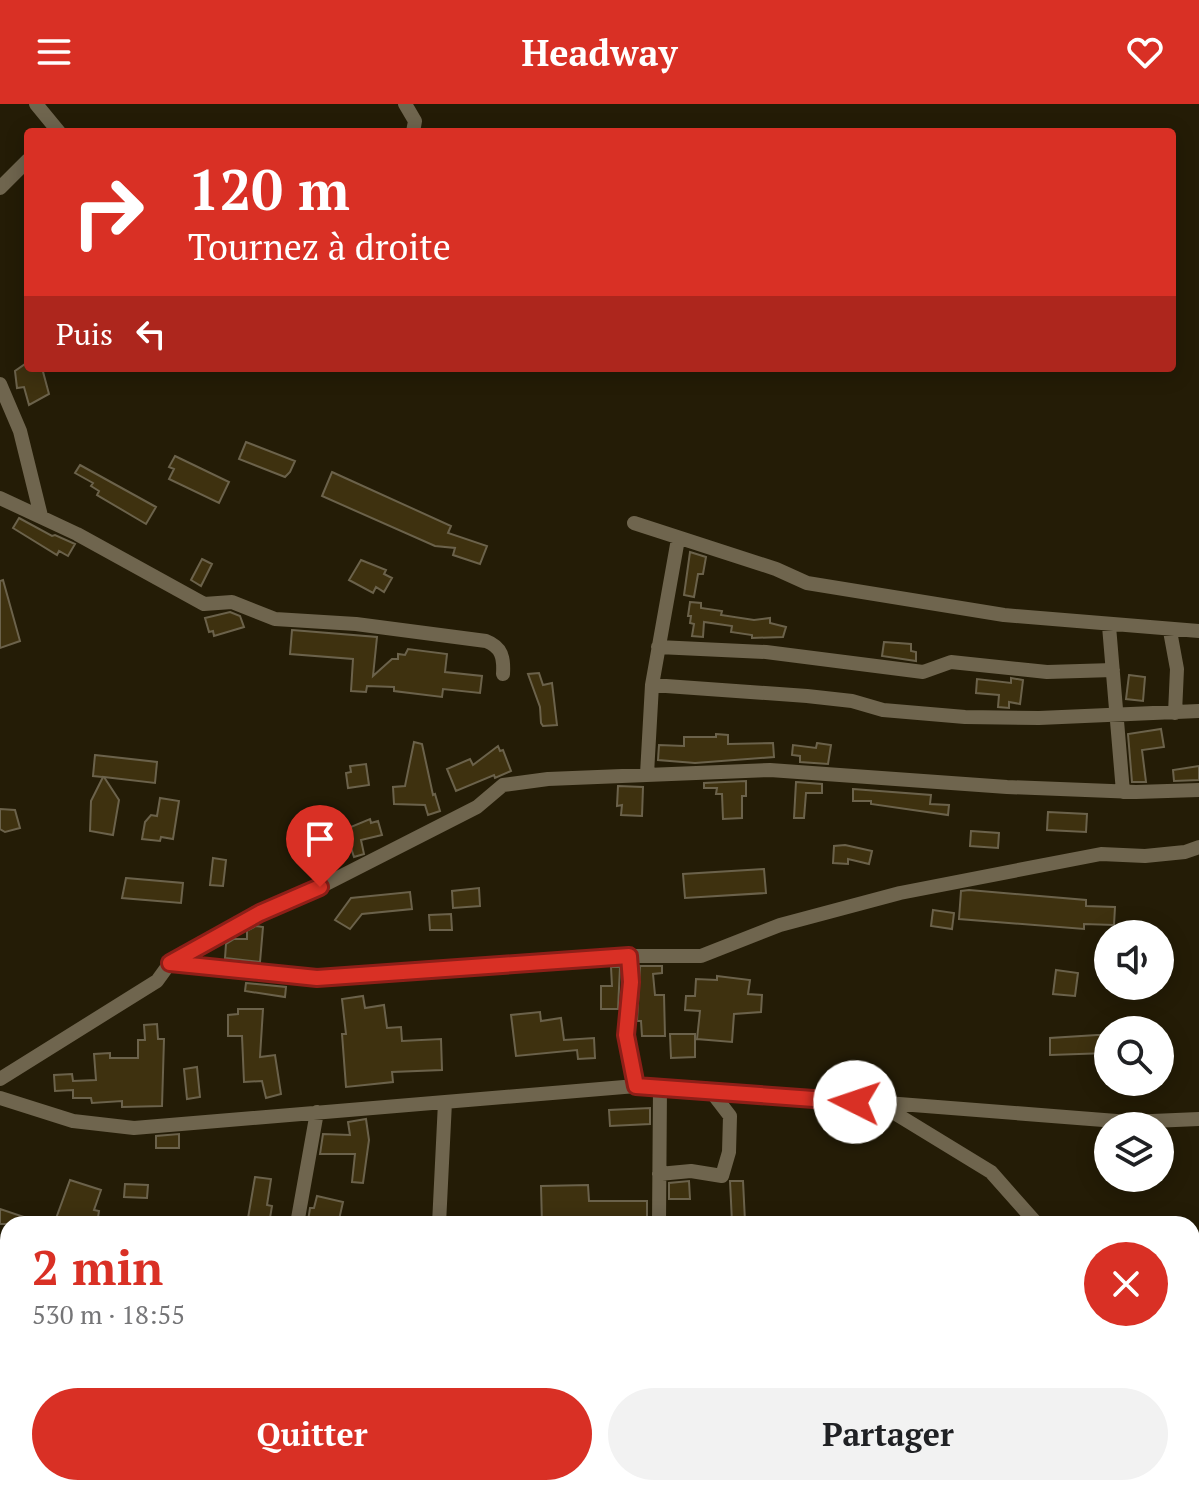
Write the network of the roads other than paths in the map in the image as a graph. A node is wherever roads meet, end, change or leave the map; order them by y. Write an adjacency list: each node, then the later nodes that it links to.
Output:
1 (36, 104): 3 (street)
2 (405, 104): 4 (street)
3 (56, 128)
4 (414, 128)
5 (24, 164): 6 (street)
6 (0, 188)
7 (0, 384): 9 (street)
8 (0, 498): 9 (street)
9 (41, 516): 17 (street)
10 (634, 523): 11 (street)
11 (678, 539): 12 (street); 15 (street)
12 (1109, 626): 13 (street); 16 (street)
13 (1170, 631): 14 (street); 20 (street)
14 (1199, 631)
15 (658, 647): 16 (street); 18 (street)
16 (1113, 670): 21 (street)
17 (503, 674)
18 (652, 685): 21 (street); 22 (street)
19 (1199, 711): 20 (street)
20 (1175, 713): 21 (street)
21 (1118, 715): 24 (street)
22 (647, 774): 24 (street); 27 (street)
23 (1199, 790): 24 (street)
24 (1123, 792)
25 (1199, 847): 26 (street)
26 (629, 956): 27 (street); 29 (street)
27 (170, 963): 28 (street)
28 (0, 1079)
29 (636, 1086): 30 (street); 33 (street)
30 (660, 1087): 31 (street); 37 (street)
31 (710, 1090): 34 (street); 37 (street)
32 (0, 1098): 35 (street)
33 (445, 1102): 35 (street); 39 (street)
34 (880, 1104): 36 (street); 41 (street)
35 (317, 1112): 38 (street)
36 (1199, 1119)
37 (659, 1174): 40 (street)
38 (298, 1216)
39 (439, 1216)
40 (659, 1216)
41 (1030, 1216)

